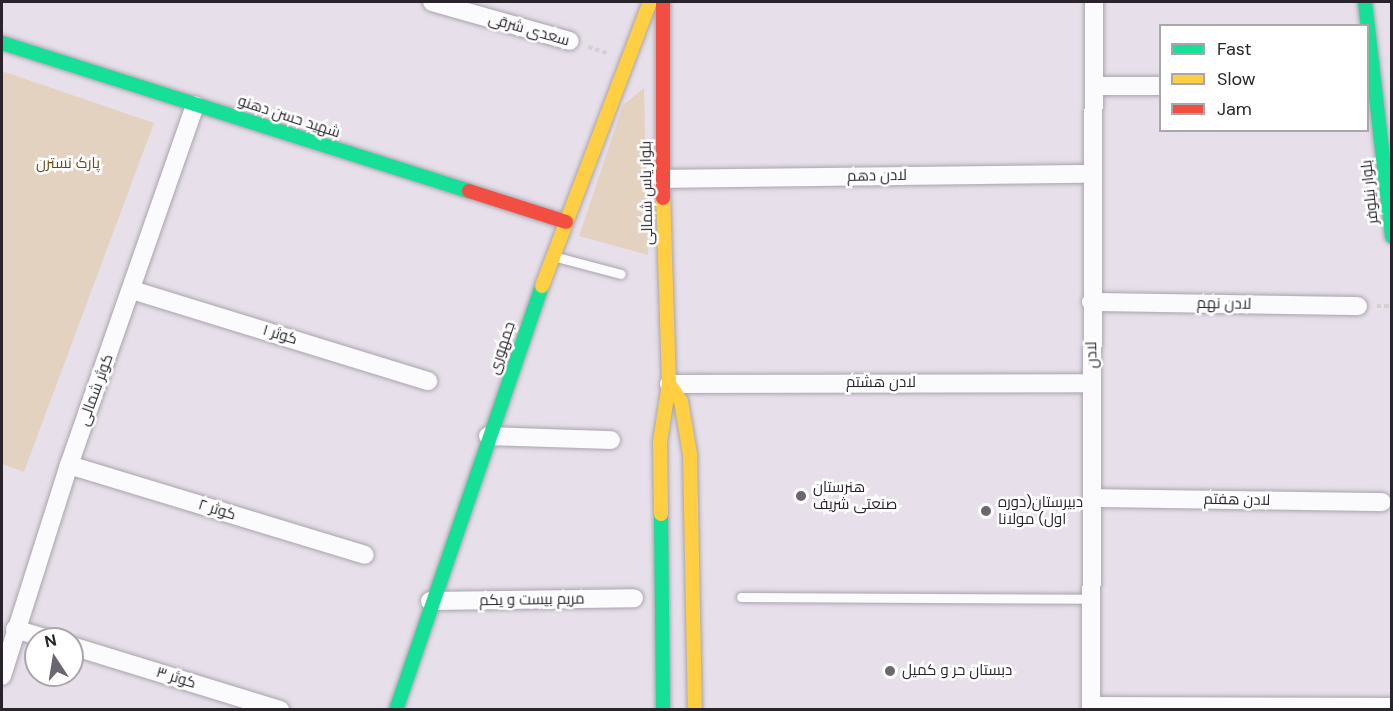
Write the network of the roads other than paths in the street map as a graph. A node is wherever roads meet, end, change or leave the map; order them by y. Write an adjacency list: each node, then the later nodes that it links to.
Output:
1 (432, 2): 8 (street, سعدی شرقی)
2 (650, 2): 15 (street, جمهوری)
3 (663, 2): 14 (street, بلوار یاس شمالی)
4 (1094, 2): 10 (street, لادن)
5 (1365, 2): 6 (street, بلوار نیلوفر)
6 (1368, 24)
7 (1369, 37): 16 (street, بلوار نیلوفر)
8 (570, 42)
9 (2, 44): 12 (street, شهید حسن دهنو)
10 (1094, 86): 11 (street); 13 (street, لادن)
11 (1159, 86)
12 (195, 105): 15 (street, شهید حسن دهنو); 19 (street, کوثر شمالی)
13 (1093, 174): 14 (street, لادن دهم); 20 (street, لادن)
14 (662, 179): 24 (street, بلوار یاس شمالی)
15 (566, 222): 17 (street, جمهوری)
16 (1392, 236)
17 (552, 256): 18 (lane); 25 (street, جمهوری)
18 (621, 274)
19 (132, 290): 22 (street, کوثر ۱); 27 (street, کوثر شمالی)
20 (1091, 302): 21 (street, لادن نهم); 23 (street, لادن)
21 (1358, 306)
22 (428, 381)
23 (1092, 383): 24 (street, لادن هشتم); 28 (street, لادن)
24 (669, 384): 43 (street, بلوار یاس شمالی); 44 (street, بلوار یاس شمالی)
25 (488, 436): 26 (street); 34 (street, جمهوری)
26 (611, 440)
27 (69, 465): 30 (street, کوثر ۲); 35 (street, کوثر شمالی)
28 (1092, 498): 29 (street, لادن هفتم); 33 (street, لادن)
29 (1382, 502)
30 (365, 555)
31 (741, 597): 33 (lane)
32 (634, 598): 34 (street, مریم بیست و یکم)
33 (1091, 599): 40 (street, لادن)
34 (430, 601): 42 (street, جمهوری)
35 (15, 629): 36 (street); 38 (street, کوثر شمالی)
36 (24, 632)
37 (84, 650): 41 (street, کوثر ۳)
38 (2, 676)
39 (1392, 707): 40 (street)
40 (1091, 708)
41 (280, 710)
42 (396, 710)
43 (663, 710)
44 (695, 710)

